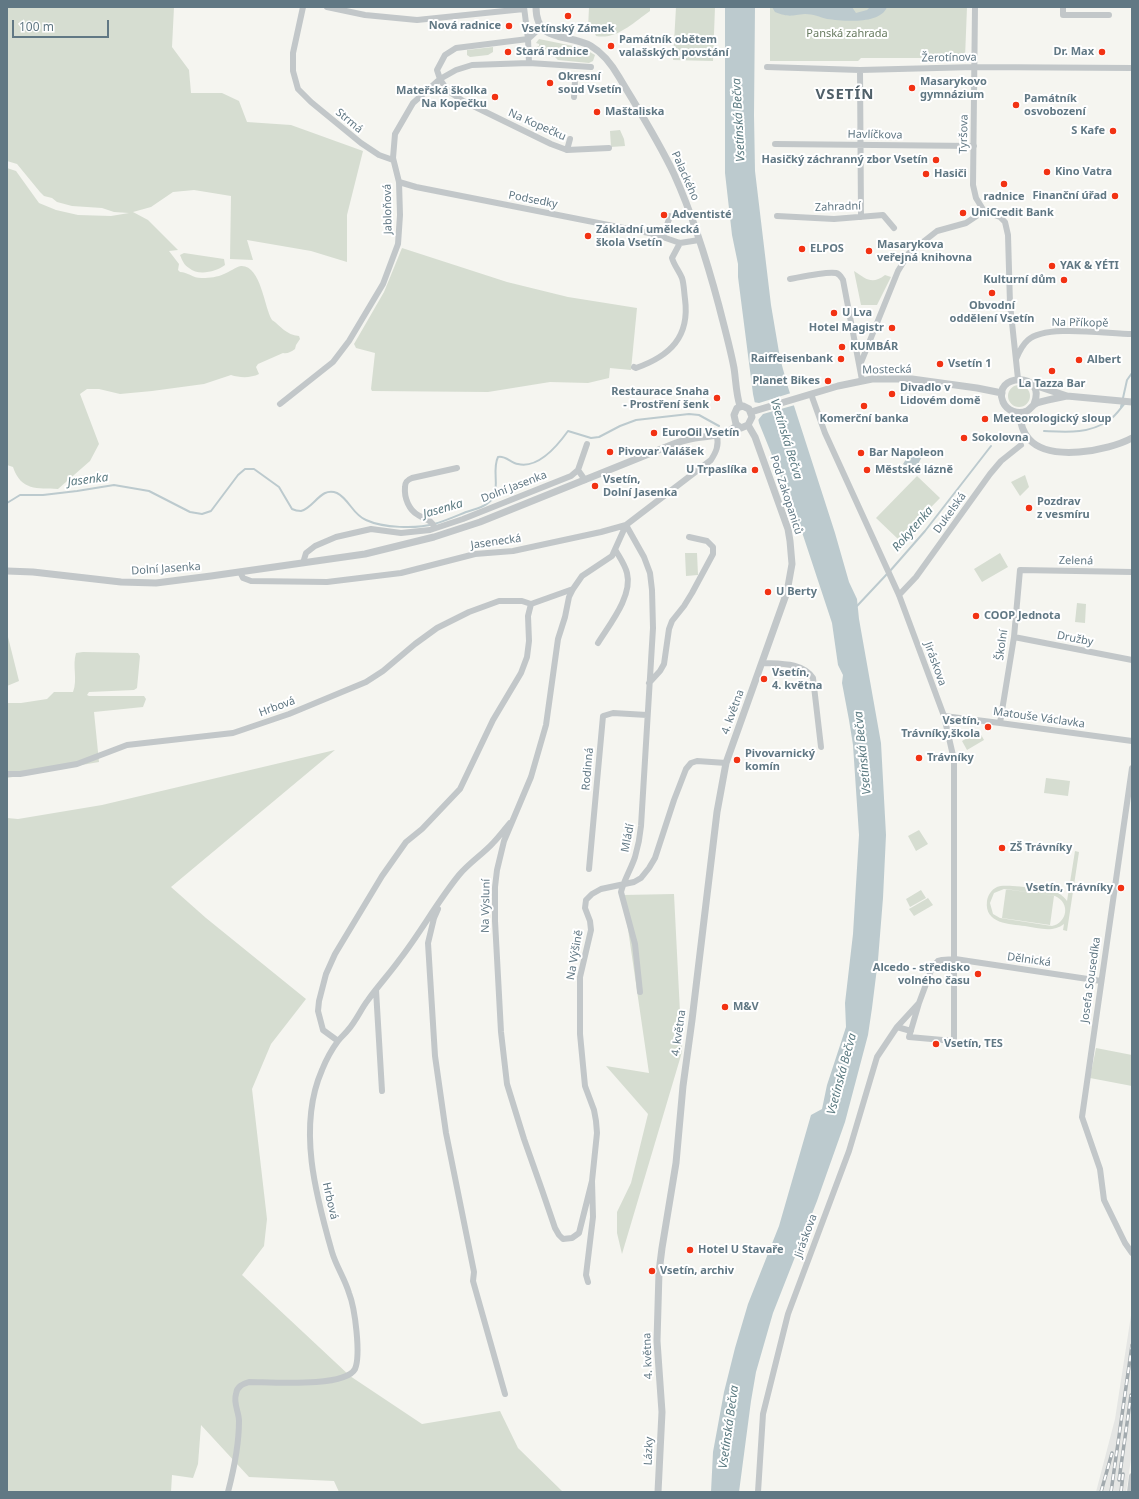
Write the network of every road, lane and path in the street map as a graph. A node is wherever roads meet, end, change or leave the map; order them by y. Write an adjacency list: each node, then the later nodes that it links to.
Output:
1 (303, 7): 25 (street, Strmá)
2 (327, 7): 6 (street)
3 (536, 7): 8 (street)
4 (975, 7): 12 (street, Tyršova)
5 (1063, 7): 7 (street)
6 (524, 8): 9 (street)
7 (1109, 14)
8 (541, 27): 9 (street); 33 (street, Palackého)
9 (528, 38): 10 (street); 16 (street)
10 (529, 63): 13 (street, Jabloňová); 16 (street, Jabloňová)
11 (767, 67): 15 (street, Žerotínova)
12 (975, 67): 14 (street, Žerotínova); 15 (street, Žerotínova); 22 (street, Tyršova)
13 (591, 68)
14 (1132, 68)
15 (860, 70): 21 (street)
16 (440, 79): 24 (street, Na Kopečku); 25 (street, Jabloňová)
17 (575, 81): 18 (street)
18 (574, 97)
19 (570, 139): 24 (street, Na Kopečku)
20 (775, 144): 21 (street, Havlíčkova)
21 (861, 145): 22 (street, Havlíčkova); 30 (street)
22 (974, 146): 27 (street, Tyršova)
23 (609, 148): 24 (street, Na Kopečku)
24 (567, 150)
25 (393, 160): 26 (street, Jabloňová)
26 (398, 182): 32 (street, Podsedky); 47 (street, Jabloňová)
27 (984, 211): 37 (street); 38 (street)
28 (670, 216): 32 (street)
29 (777, 216): 30 (street, Zahradní)
30 (861, 217): 31 (street, Zahradní)
31 (894, 228)
32 (663, 236): 34 (street, Podsedky)
33 (699, 240): 34 (street); 49 (street, Palackého)
34 (680, 243): 39 (street)
35 (790, 279): 38 (street)
36 (1132, 334): 37 (street, Na Příkopě)
37 (1016, 358): 40 (street)
38 (860, 366): 41 (street)
39 (634, 367)
40 (1018, 379): 42 (street); 43 (street)
41 (862, 380): 43 (street, Mostecká); 44 (street, Mostecká)
42 (1031, 384): 45 (street); 48 (street)
43 (1002, 393): 51 (street)
44 (811, 394): 50 (street, Mostecká); 72 (street, Jiráskova)
45 (1067, 396): 46 (street); 48 (street)
46 (1132, 402)
47 (280, 404)
48 (1034, 404): 51 (street)
49 (740, 406): 50 (street); 52 (street)
50 (752, 411): 53 (street)
51 (1019, 413): 55 (street)
52 (737, 425): 53 (street); 54 (street, Dolní Jasenka)
53 (748, 425): 70 (street, Pod Zakopaniců)
54 (717, 436): 60 (street, Dolní Jasenka); 62 (street, Jasenecká)
55 (1132, 438)
56 (587, 444): 59 (street)
57 (1020, 446): 72 (street, Dukelská)
58 (457, 468): 61 (street)
59 (578, 470): 60 (street); 61 (street, Dolní Jasenka)
60 (585, 480): 65 (street, Dolní Jasenka)
61 (434, 525): 65 (street, Dolní Jasenka)
62 (626, 525): 64 (street, Na Výsluní); 68 (street, Jasenecká); 78 (street, Mládí)
63 (689, 537): 78 (street)
64 (616, 551): 71 (street, Na Výsluní); 75 (street)
65 (303, 563): 68 (street, Dolní Jasenka)
66 (1020, 570): 69 (street, Zelená); 74 (street, Školní)
67 (7, 571): 68 (street, Dolní Jasenka)
68 (240, 572)
69 (1132, 572)
70 (791, 574): 77 (street, 4. května)
71 (573, 588): 73 (street, Hrbová); 87 (street, Na Výsluní)
72 (899, 594): 80 (street, Jiráskova)
73 (531, 604): 86 (street, Hrbová); 98 (street)
74 (1014, 637): 76 (street, Družby); 81 (street, Školní)
75 (598, 643)
76 (1132, 660)
77 (762, 663): 83 (street); 84 (street, 4. května)
78 (650, 683): 79 (street, Mládí)
79 (647, 715): 88 (street, Rodinná); 89 (street, Mládí)
80 (944, 716): 81 (street, Matouše Václavka); 91 (street, Jiráskova)
81 (1000, 722): 82 (street, Matouše Václavka)
82 (1132, 740)
83 (821, 747)
84 (726, 763): 89 (street, Na Výšině); 104 (street, 4. května)
85 (1132, 768): 92 (street, Josefa Sousedíka)
86 (7, 774)
87 (510, 824): 90 (street, Hrbová); 100 (street, Na Výsluní)
88 (589, 869)
89 (623, 884): 94 (street, Mládí); 100 (street, Na Výšině)
90 (443, 896): 93 (street, Hrbová); 103 (street, Hrbová)
91 (955, 959): 92 (street, Dělnická); 95 (street, Jiráskova); 97 (street, Jiráskova)
92 (1101, 981): 101 (street, Josefa Sousedíka)
93 (376, 990): 98 (street, Hrbová); 99 (street)
94 (640, 992)
95 (919, 1003): 96 (street, Jiráskova); 97 (street, Jiráskova)
96 (897, 1027): 97 (street); 108 (street, Jiráskova)
97 (911, 1031)
98 (338, 1041): 106 (street, Hrbová)
99 (382, 1091)
100 (592, 1181): 102 (street, Na Výšině)
101 (1132, 1253)
102 (588, 1282)
103 (505, 1394)
104 (662, 1412): 107 (street, Lázky)
105 (1132, 1476): 109 (street)
106 (228, 1492)
107 (658, 1492)
108 (758, 1492)
109 (1130, 1492)

